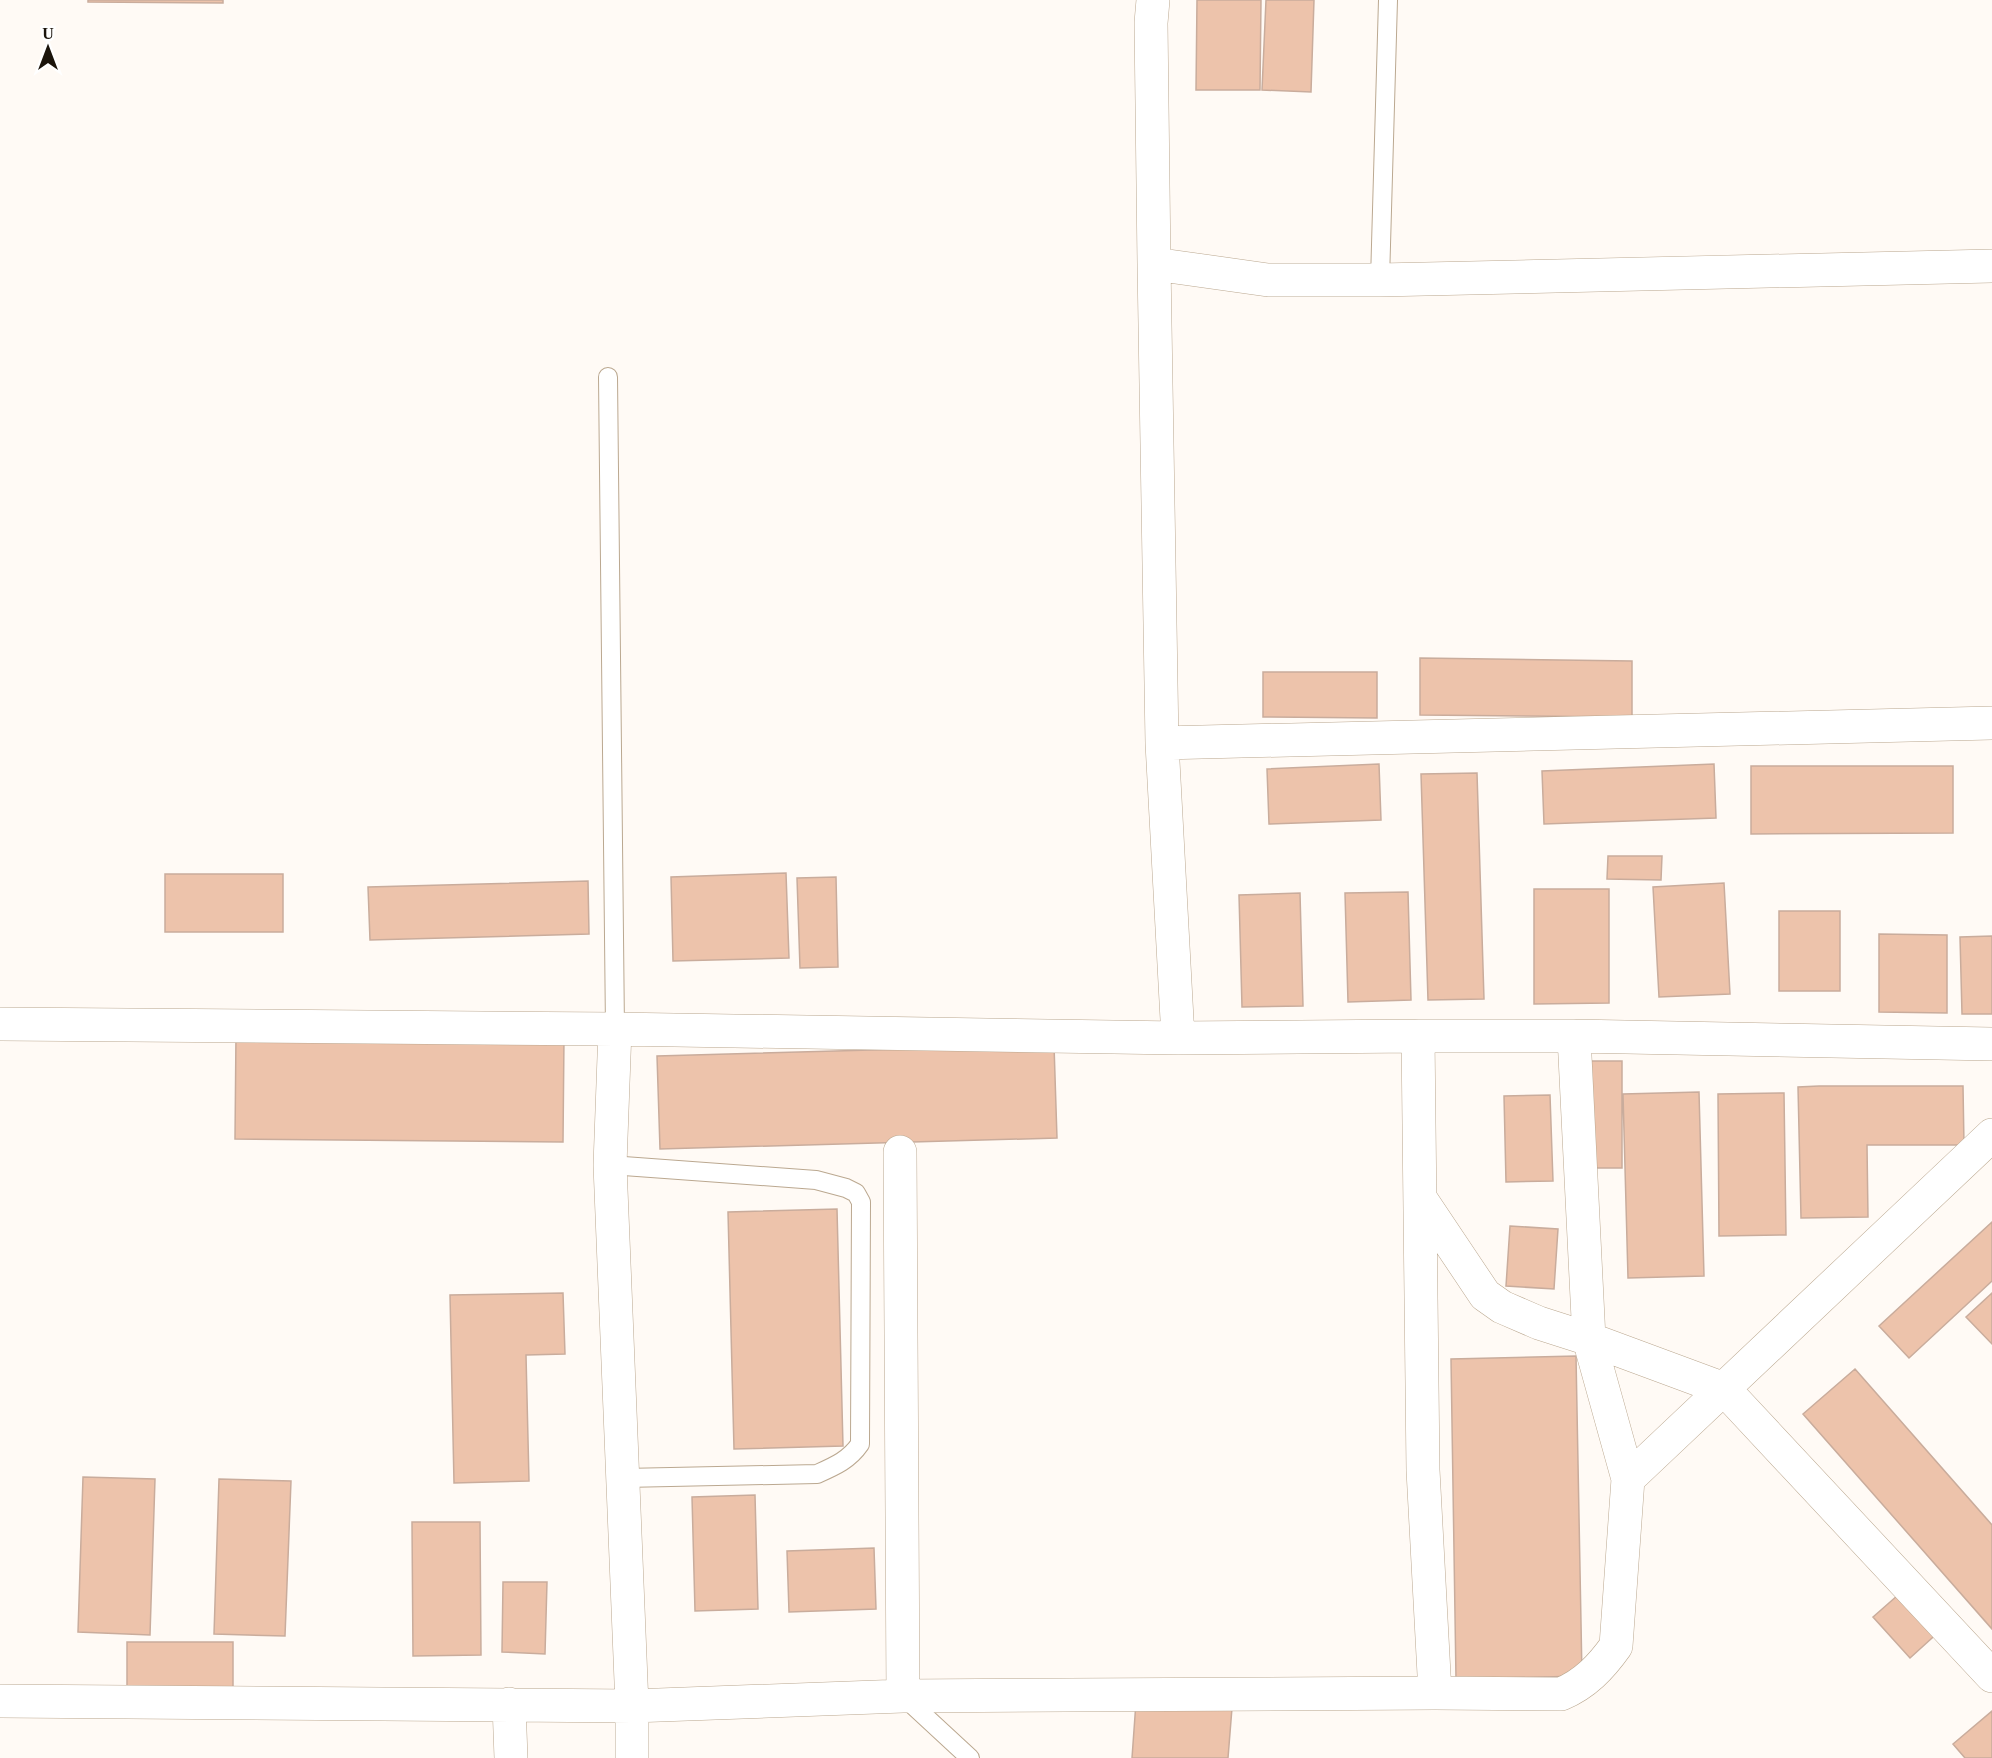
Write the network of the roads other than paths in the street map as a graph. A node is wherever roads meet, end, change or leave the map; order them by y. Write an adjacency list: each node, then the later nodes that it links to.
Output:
1 (1153, 0): 3 (street)
2 (1388, 0): 5 (lane)
3 (1154, 264): 5 (street); 8 (street)
4 (1992, 266): 5 (street)
5 (1380, 280)
6 (608, 377): 10 (lane)
7 (1992, 723): 8 (street)
8 (1162, 743): 13 (street)
9 (0, 1023): 10 (street)
10 (615, 1029): 13 (street); 17 (street)
11 (1418, 1036): 12 (street); 13 (street); 18 (street)
12 (1574, 1036): 14 (street); 19 (street)
13 (1178, 1038)
14 (1992, 1044)
15 (1992, 1135): 20 (street)
16 (900, 1152): 25 (street)
17 (610, 1165): 21 (street); 21 (lane)
18 (1420, 1198): 19 (street); 24 (street)
19 (1589, 1339): 20 (street); 22 (street)
20 (1724, 1389): 22 (street); 23 (street)
21 (624, 1478): 28 (street)
22 (1628, 1479): 24 (street)
23 (1992, 1676)
24 (1435, 1693): 25 (street)
25 (903, 1696): 28 (street); 31 (lane)
26 (0, 1701): 27 (street)
27 (509, 1704): 28 (street); 29 (street)
28 (632, 1706): 30 (street)
29 (510, 1758)
30 (632, 1758)
31 (970, 1758)

